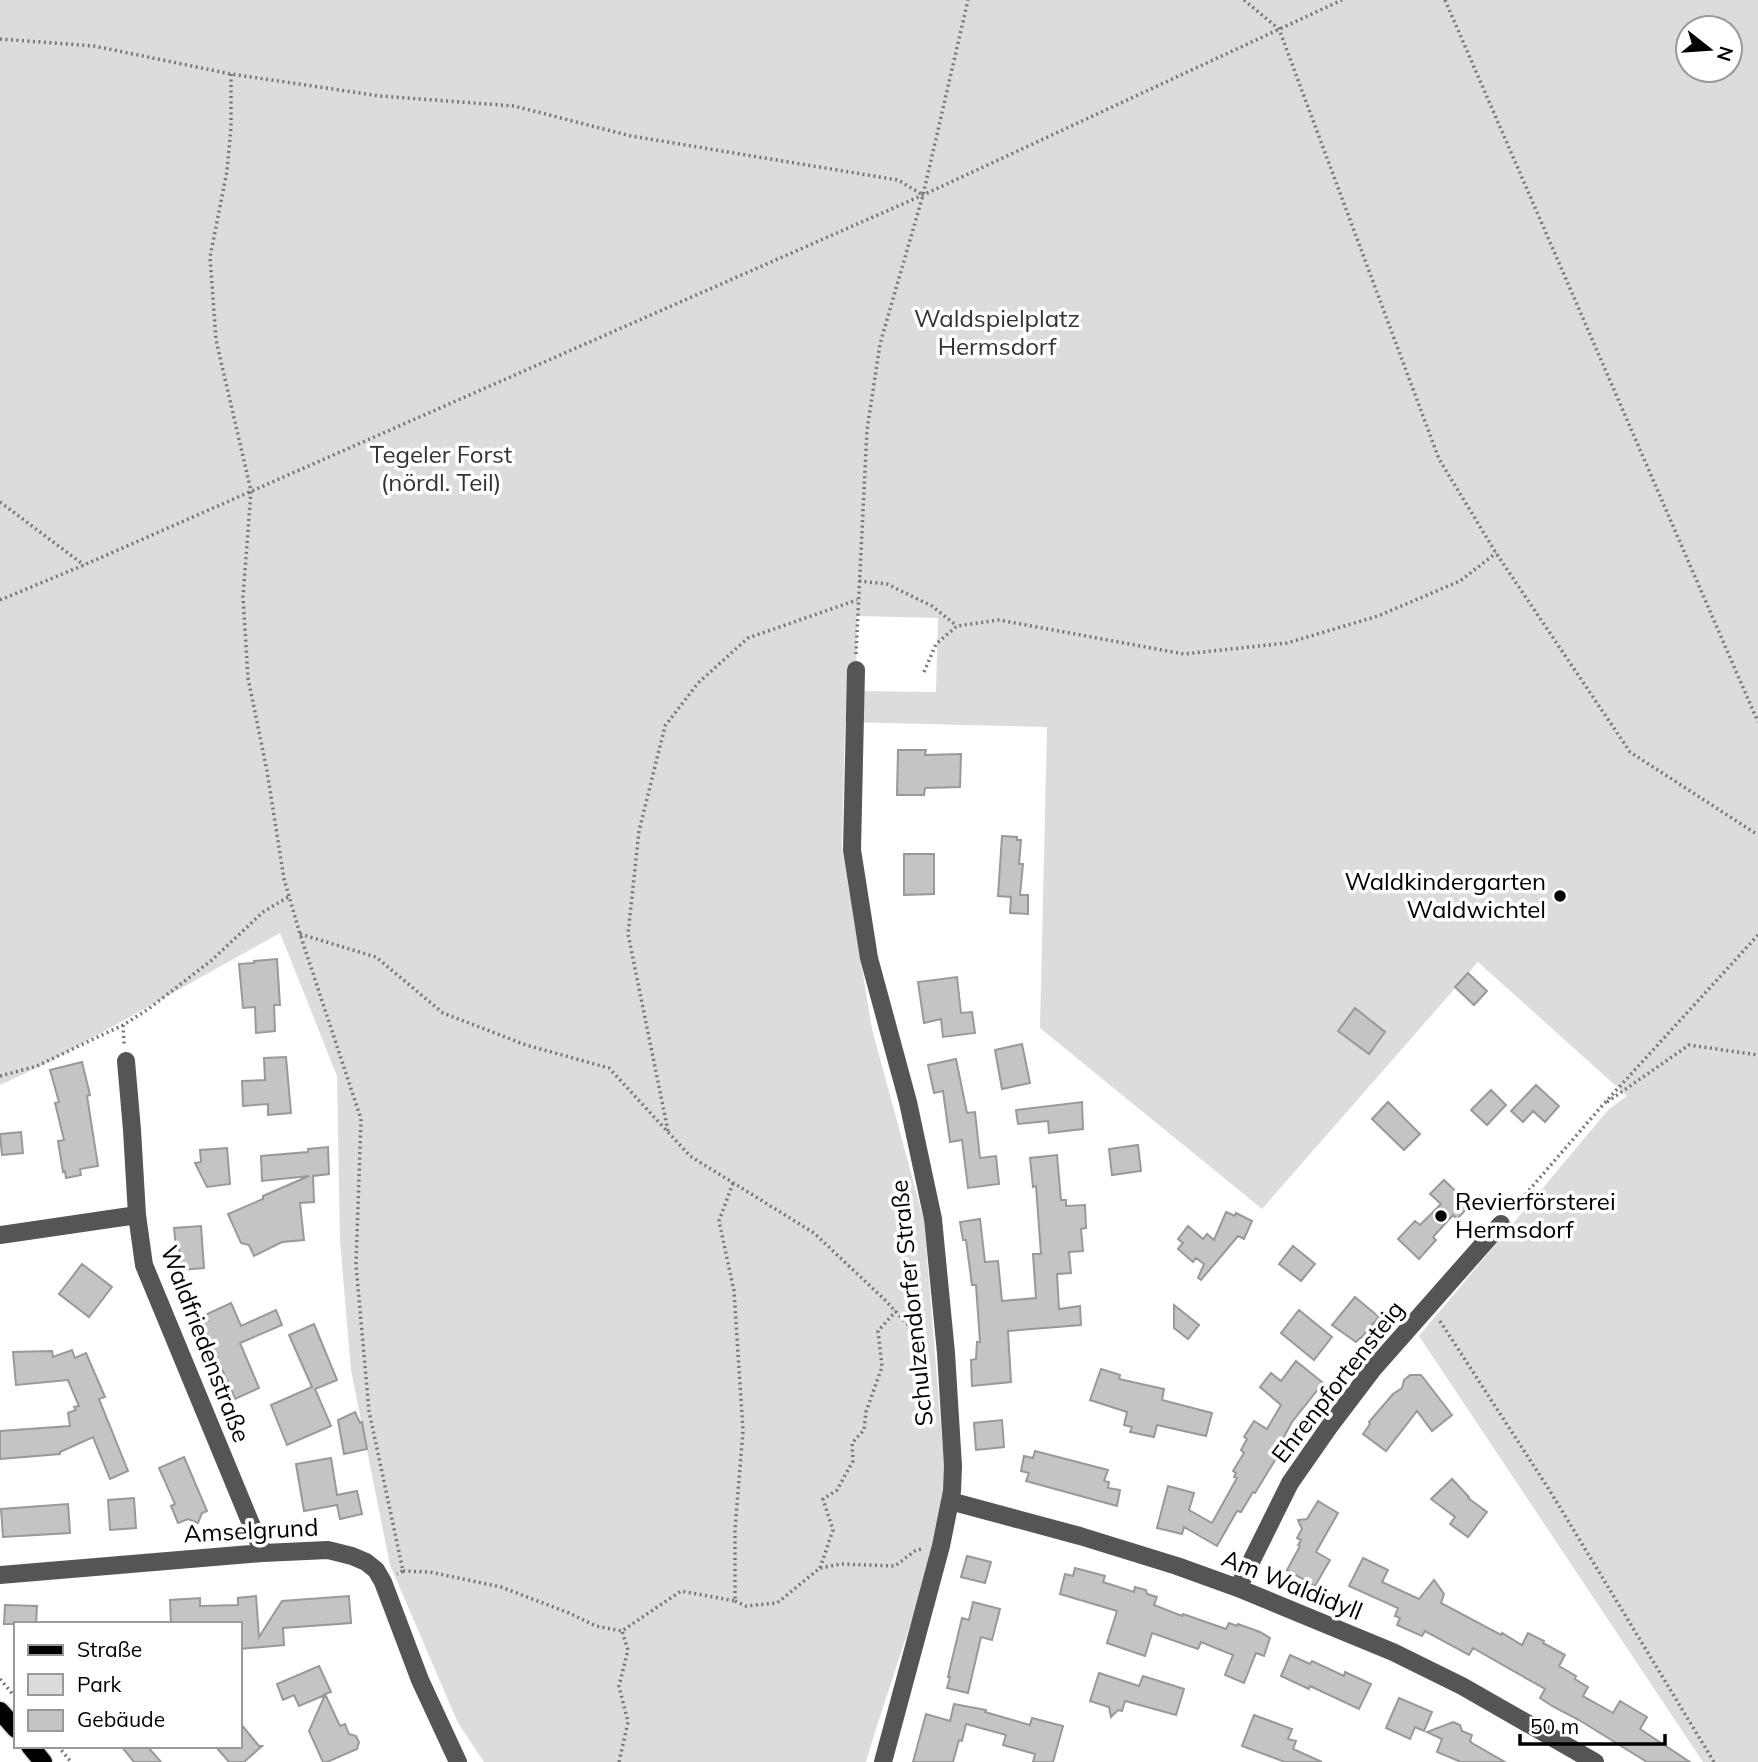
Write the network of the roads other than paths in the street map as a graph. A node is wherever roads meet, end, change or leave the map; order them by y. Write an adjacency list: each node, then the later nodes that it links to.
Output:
1 (856, 670): 6 (street, Schulzendorfer Straße)
2 (126, 1061): 3 (street, Waldfriedenstraße)
3 (136, 1215): 5 (street); 7 (street, Waldfriedenstraße)
4 (1501, 1224): 9 (street, Ehrenpfortensteig)
5 (0, 1235)
6 (950, 1501): 9 (street, Am Waldidyll); 15 (street, Schulzendorfer Straße)
7 (263, 1553): 8 (street, Amselgrund); 14 (street, Amselgrund)
8 (0, 1575)
9 (1238, 1588): 16 (street, Am Waldidyll)
10 (0, 1711): 11 (main road)
11 (14, 1727)
12 (32, 1748): 13 (main road)
13 (43, 1762)
14 (458, 1762)
15 (883, 1762)
16 (1595, 1762)

